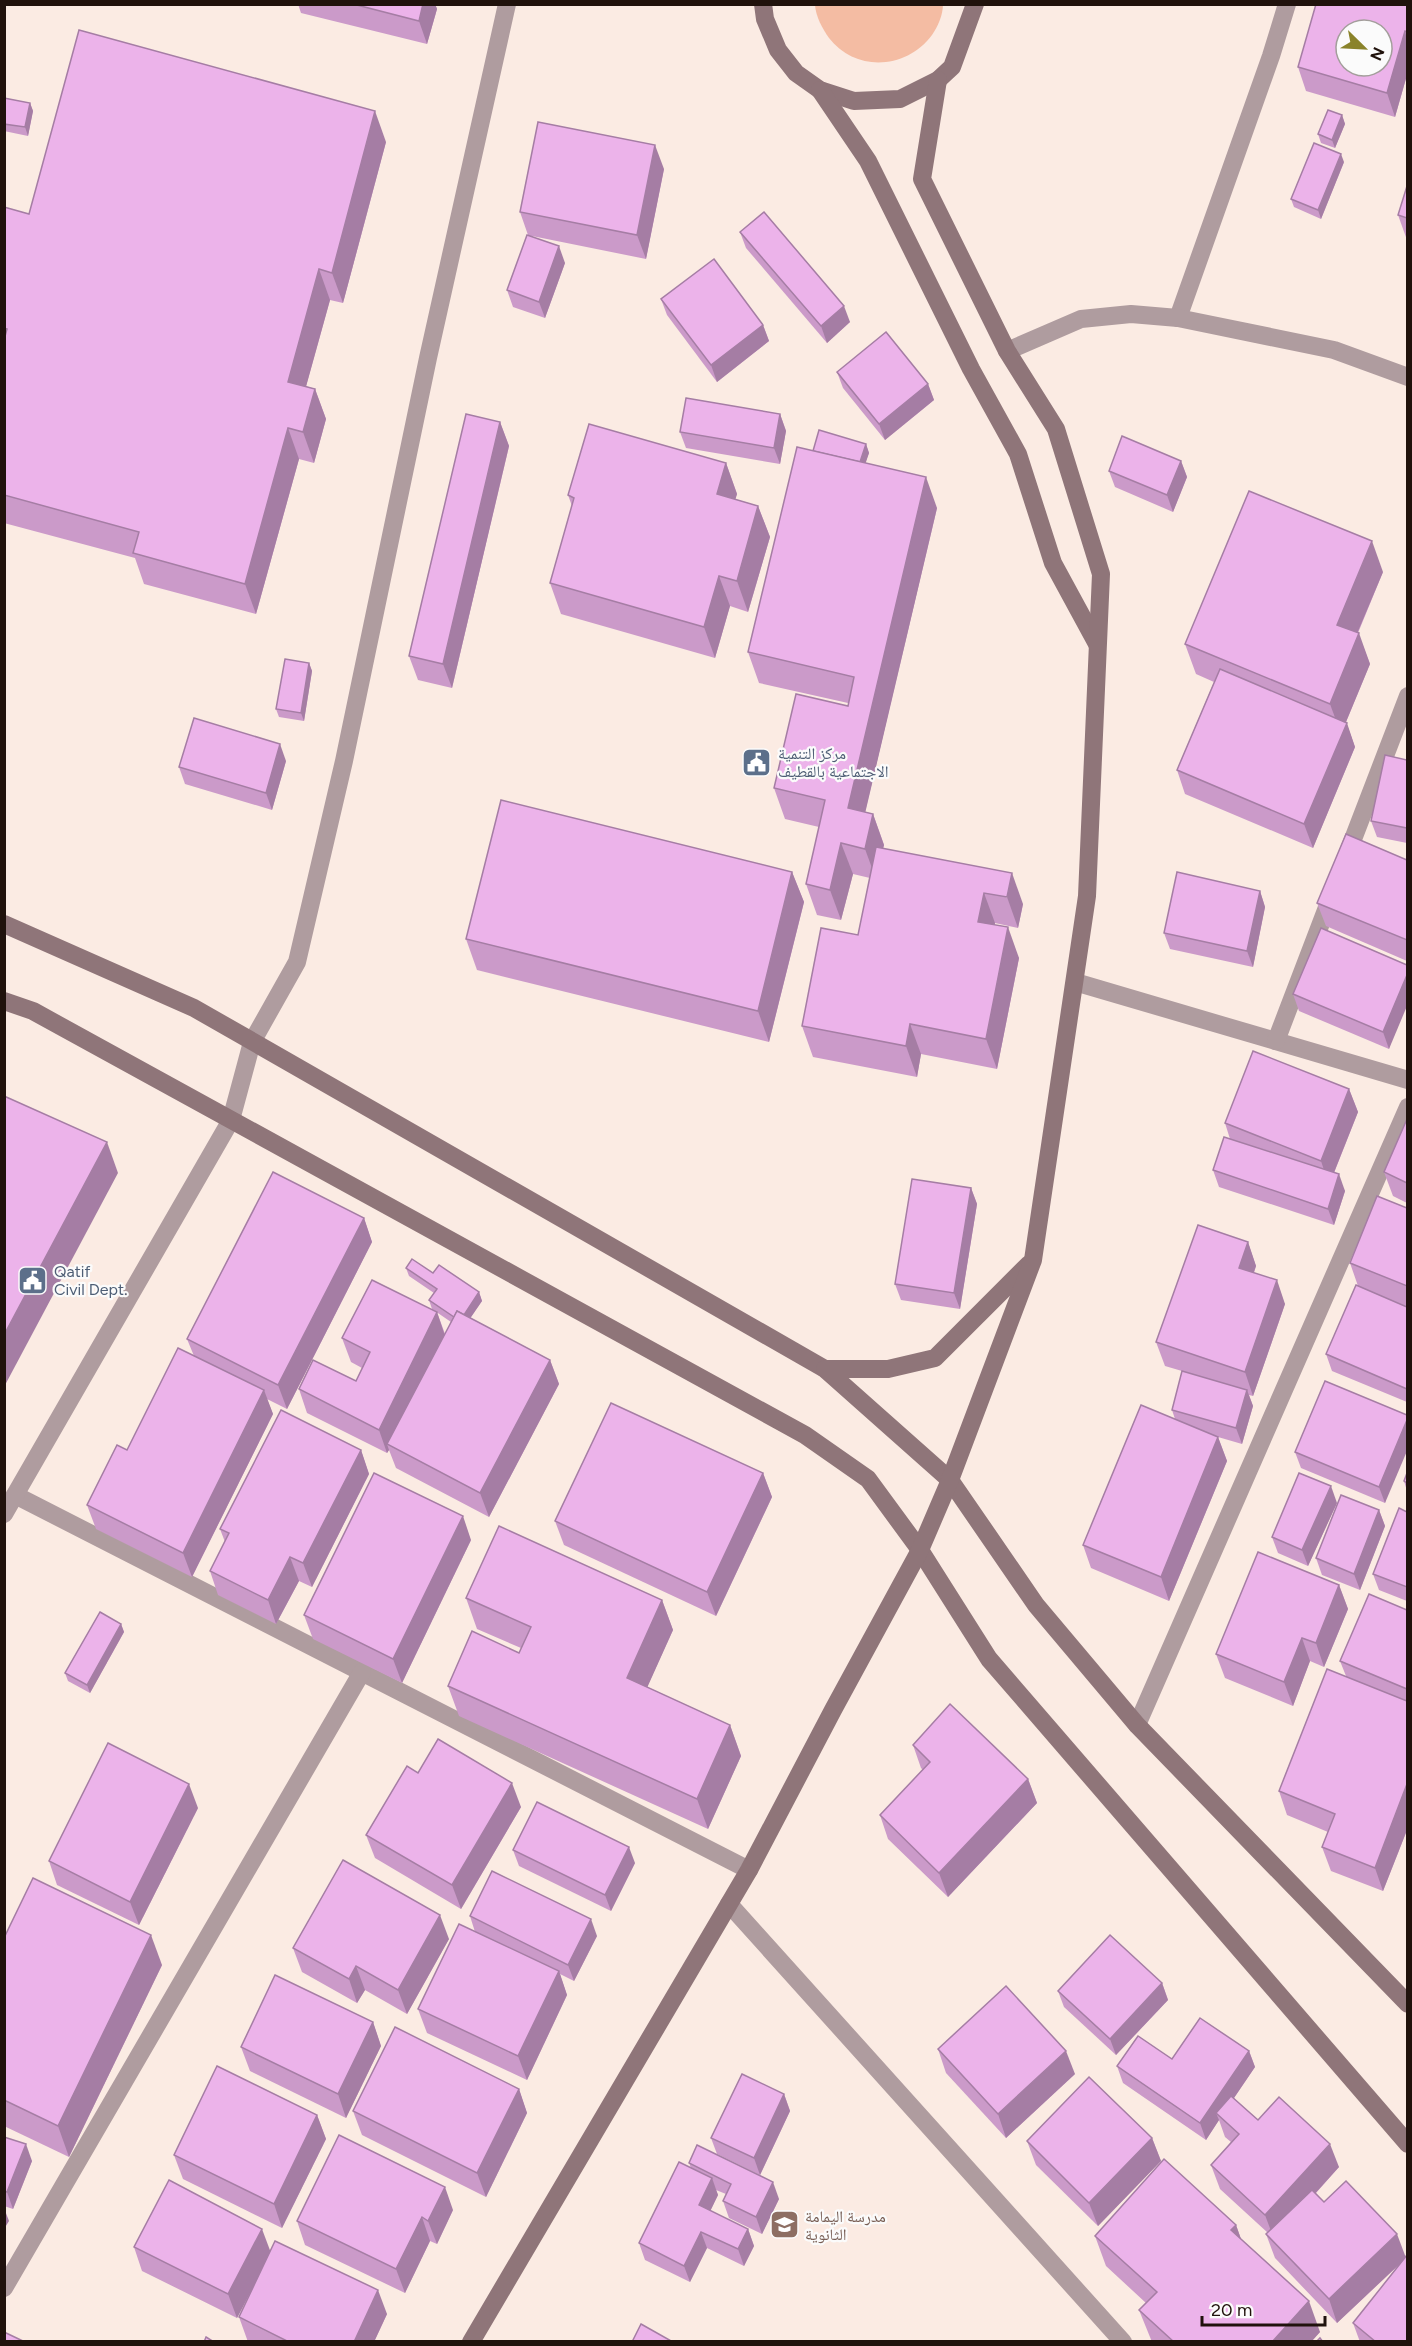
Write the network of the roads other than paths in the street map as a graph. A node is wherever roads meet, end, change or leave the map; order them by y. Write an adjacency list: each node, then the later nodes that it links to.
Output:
1 (507, 4): 16 (street)
2 (975, 4): 5 (street)
3 (1287, 4): 7 (street)
4 (761, 9): 6 (street)
5 (938, 80): 6 (street); 8 (street)
6 (820, 90): 10 (street)
7 (1178, 318): 8 (street); 9 (street)
8 (1007, 351): 10 (street)
9 (1407, 377)
10 (1098, 646): 13 (street)
11 (1407, 696): 15 (street)
12 (4, 924): 16 (street)
13 (1075, 982): 15 (street); 20 (street)
14 (4, 1001): 19 (street)
15 (1276, 1041): 17 (street)
16 (252, 1042): 19 (street); 21 (street)
17 (1407, 1080)
18 (1407, 1107): 27 (street)
19 (231, 1120): 23 (street); 25 (street)
20 (1033, 1260): 21 (street); 22 (street)
21 (825, 1369): 22 (street)
22 (950, 1480): 25 (street); 27 (street)
23 (15, 1495): 24 (street); 26 (street)
24 (4, 1514)
25 (920, 1550): 28 (street); 31 (street)
26 (362, 1672): 28 (street); 32 (street)
27 (1137, 1725): 30 (street)
28 (749, 1869): 29 (street)
29 (729, 1904): 33 (street); 34 (street)
30 (1407, 2003)
31 (1407, 2144)
32 (4, 2288)
33 (471, 2342)
34 (1123, 2342)

